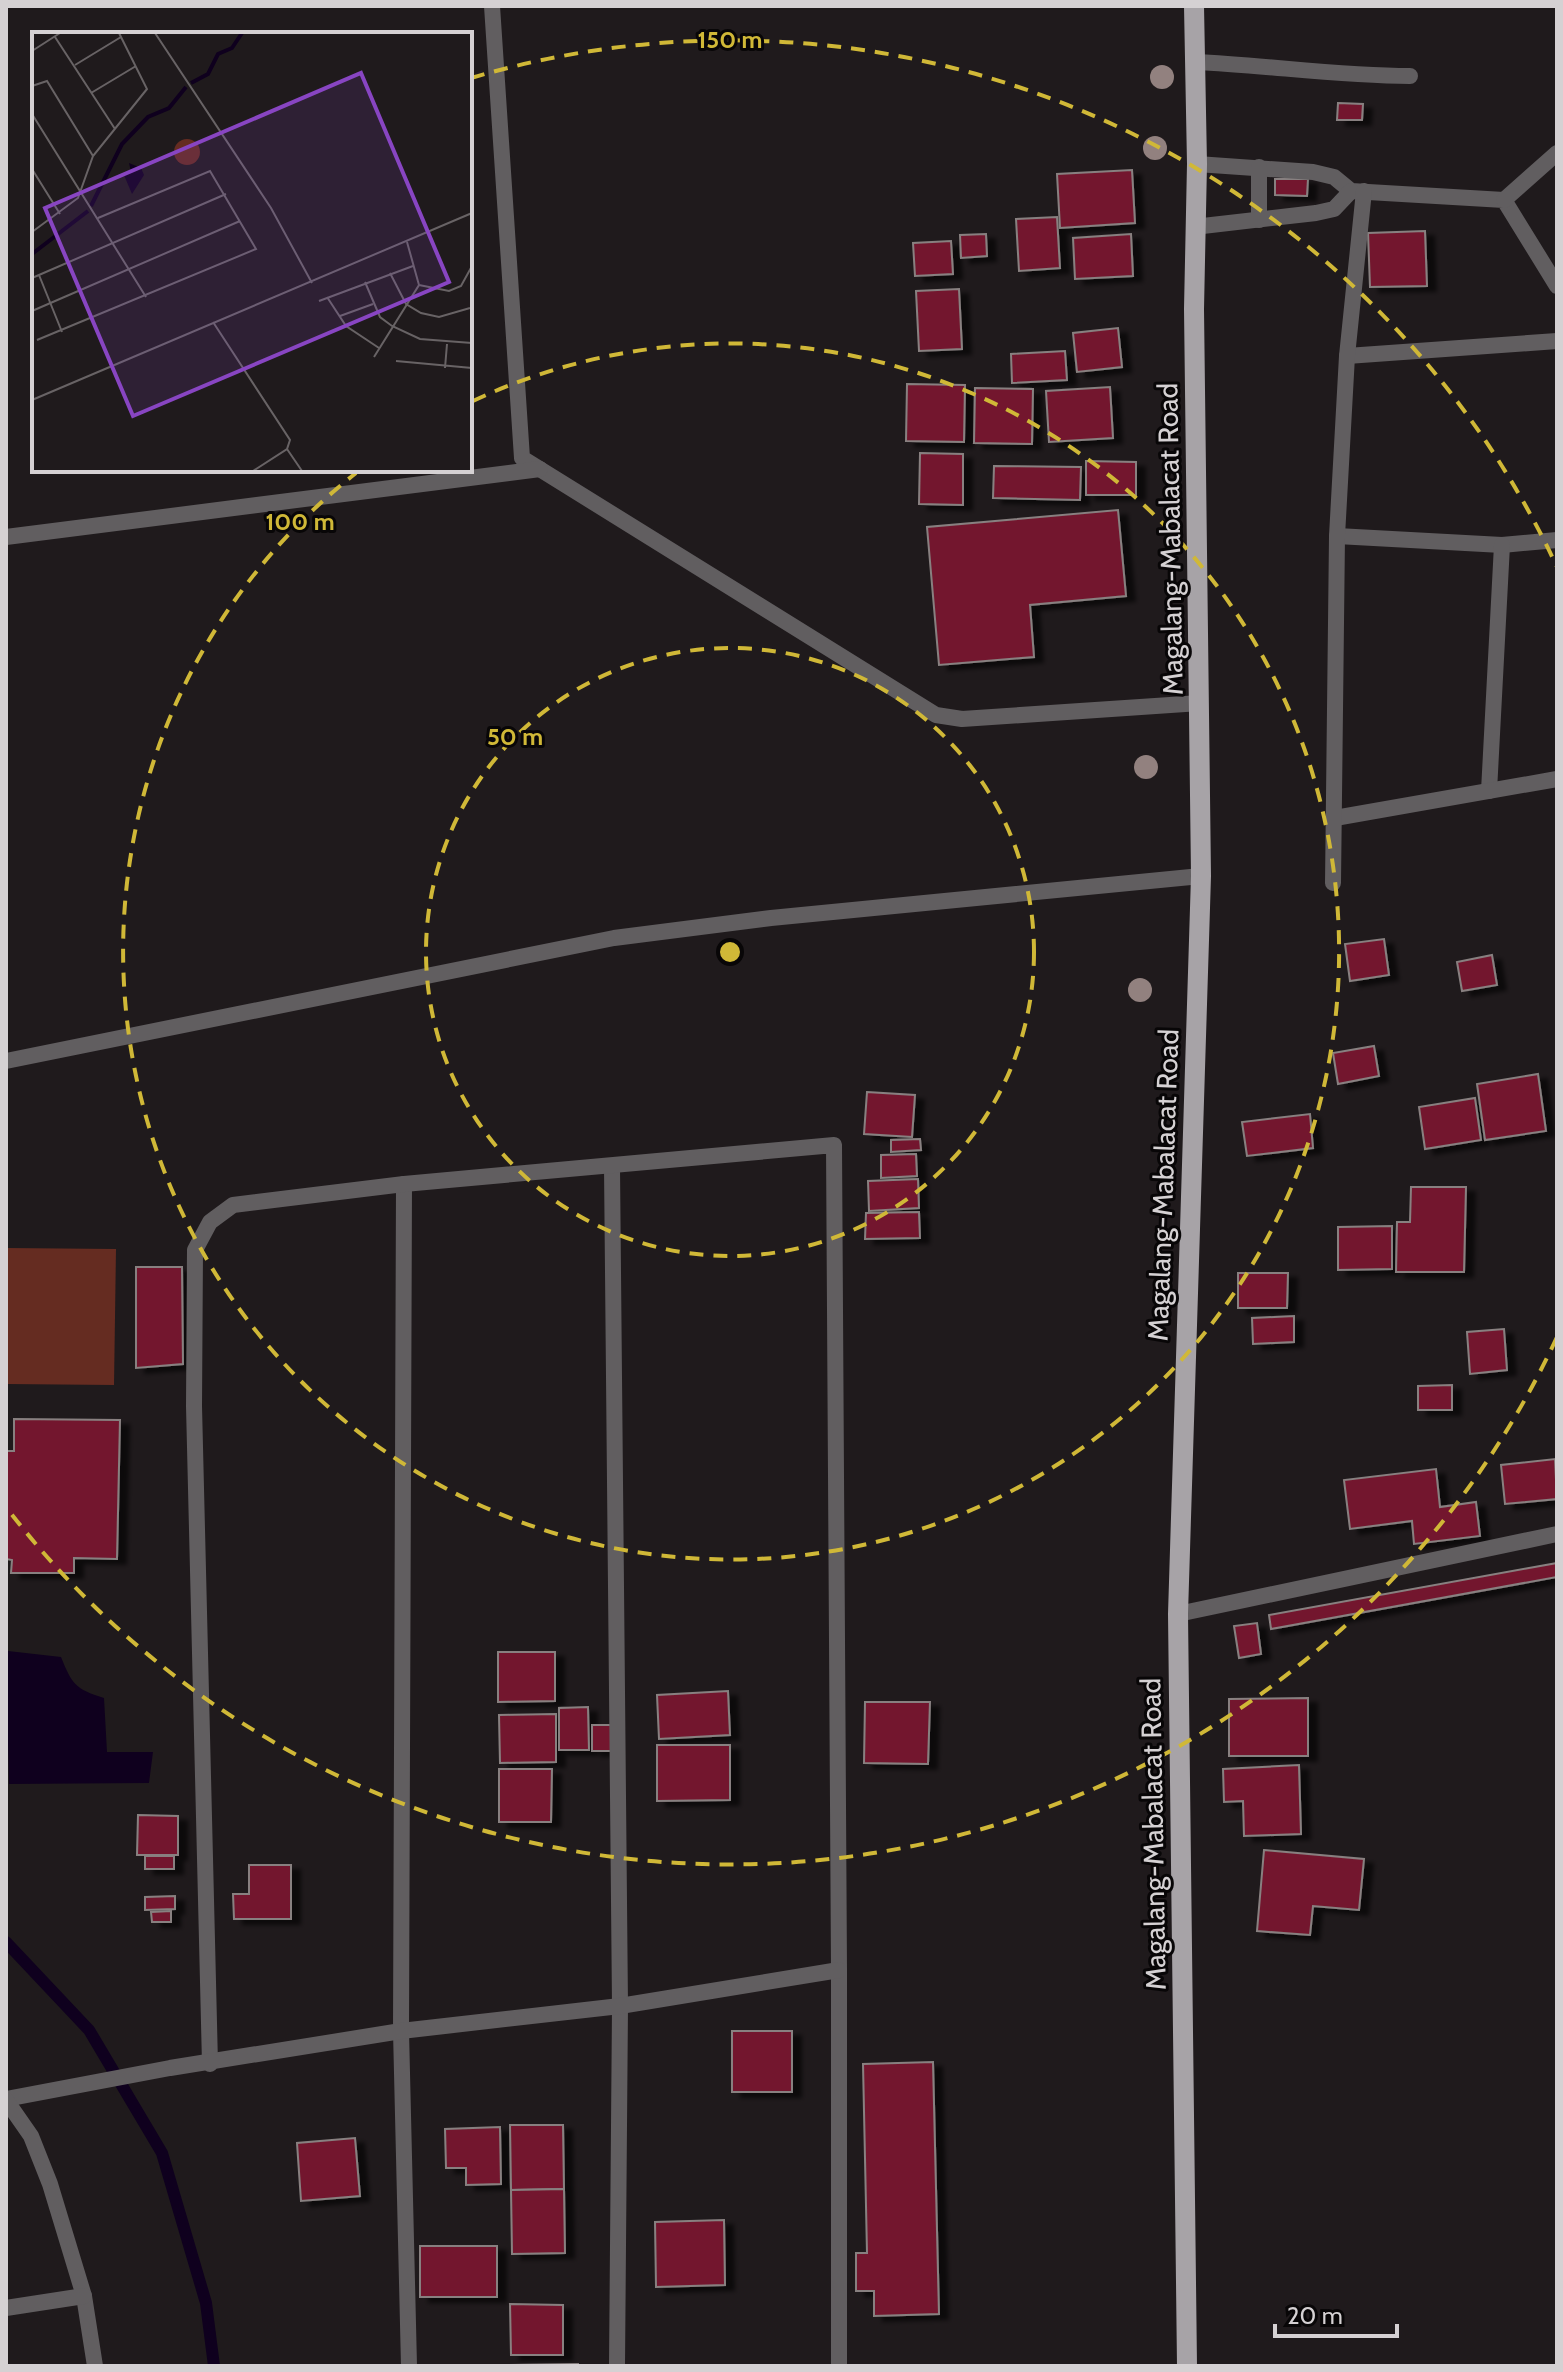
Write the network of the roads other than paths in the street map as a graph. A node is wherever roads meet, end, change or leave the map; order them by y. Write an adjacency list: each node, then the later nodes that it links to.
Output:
1 (492, 6): 15 (street)
2 (1194, 6): 3 (main road, Magalang-Mabalacat Road)
3 (1195, 62): 4 (street); 6 (main road, Magalang-Mabalacat Road)
4 (1410, 76)
5 (1557, 153): 9 (street)
6 (1197, 164): 7 (street); 11 (main road, Magalang-Mabalacat Road)
7 (1259, 167): 8 (street); 10 (street)
8 (1358, 191): 9 (street); 10 (street); 14 (street)
9 (1504, 200): 12 (street)
10 (1259, 220): 11 (street)
11 (1194, 227): 20 (main road, Magalang-Mabalacat Road)
12 (1557, 286)
13 (1557, 341): 14 (street)
14 (1347, 356): 16 (street)
15 (540, 469): 17 (street); 20 (street)
16 (1337, 536): 19 (street); 23 (street)
17 (6, 537)
18 (1557, 540): 19 (street)
19 (1502, 545): 22 (street)
20 (1200, 703): 24 (main road, Magalang-Mabalacat Road)
21 (1557, 779): 22 (street)
22 (1489, 791): 23 (street)
23 (1335, 818): 25 (street)
24 (1201, 876): 26 (street); 30 (main road, Magalang-Mabalacat Road)
25 (1333, 883)
26 (6, 1061)
27 (612, 1167): 28 (street); 31 (street); 32 (street)
28 (404, 1184): 33 (street); 34 (street)
29 (1557, 1534): 30 (street)
30 (1178, 1614): 42 (main road, Magalang-Mabalacat Road)
31 (839, 1970): 32 (street); 41 (street)
32 (620, 2006): 33 (street); 40 (street)
33 (401, 2031): 34 (street); 39 (street)
34 (210, 2064): 35 (street)
35 (6, 2100): 36 (street)
36 (84, 2296): 37 (street); 38 (street)
37 (6, 2308)
38 (95, 2366)
39 (409, 2366)
40 (617, 2366)
41 (839, 2366)
42 (1187, 2366)

